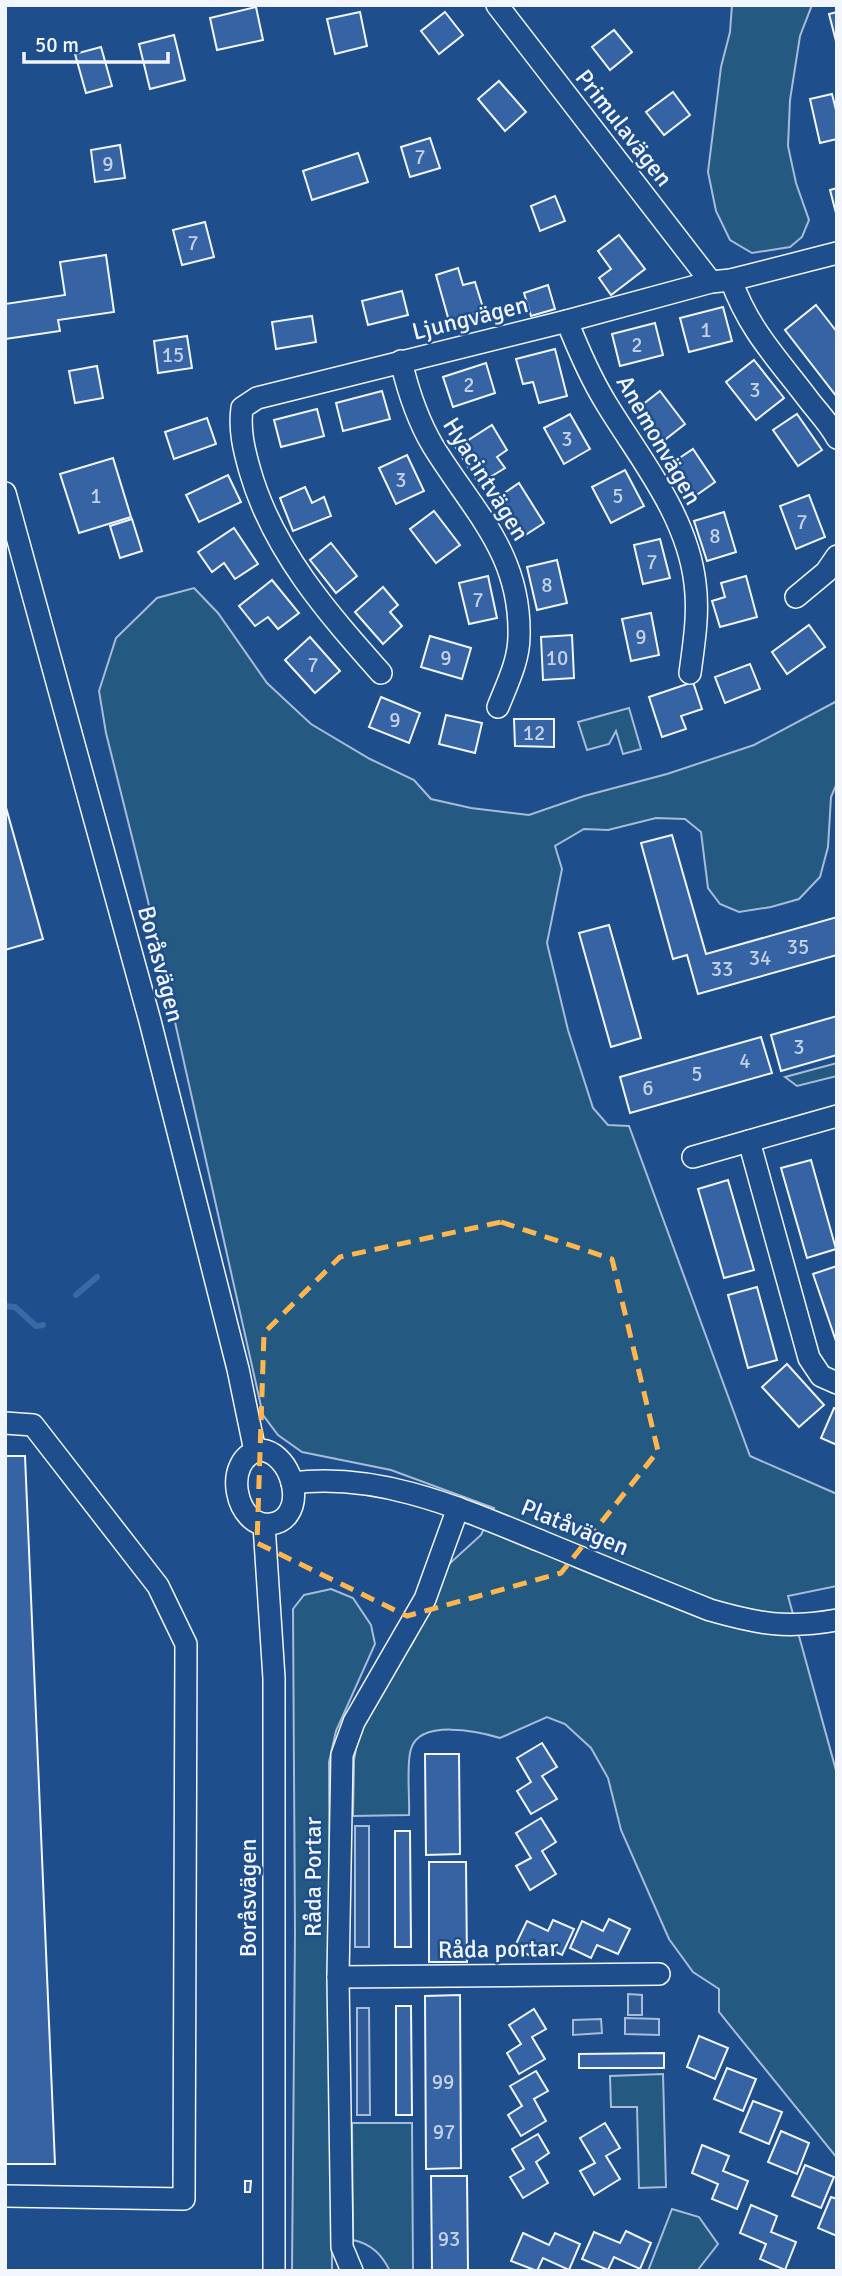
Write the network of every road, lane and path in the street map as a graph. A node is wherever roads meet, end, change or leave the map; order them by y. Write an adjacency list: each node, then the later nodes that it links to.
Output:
1 (497, 5): 3 (street, Primulavägen)
2 (837, 253): 3 (street, Ljungvägen)
3 (721, 281): 4 (street, Ljungvägen); 6 (street, Primulavägen)
4 (566, 321): 5 (street, Ljungvägen); 11 (street, Anemonvägen)
5 (401, 361): 10 (street, Ljungvägen); 12 (street, Hyacintvägen)
6 (837, 438)
7 (5, 493): 18 (street, Boråsvägen)
8 (837, 556): 9 (street)
9 (796, 597)
10 (381, 673)
11 (690, 673)
12 (498, 707)
13 (837, 1116): 14 (street)
14 (749, 1141): 15 (street); 16 (street)
15 (693, 1157)
16 (837, 1383)
17 (5, 1423): 25 (street)
18 (255, 1451): 19 (street); 21 (street)
19 (292, 1483): 20 (street, Platåvägen); 21 (street)
20 (458, 1508): 22 (street, Platåvägen); 24 (street, Råda Portar)
21 (264, 1525): 26 (street, Boråsvägen)
22 (837, 1620)
23 (659, 1974): 24 (street, Råda portar)
24 (338, 1977): 27 (street, Råda Portar)
25 (5, 2196)
26 (274, 2271)
27 (352, 2271)

